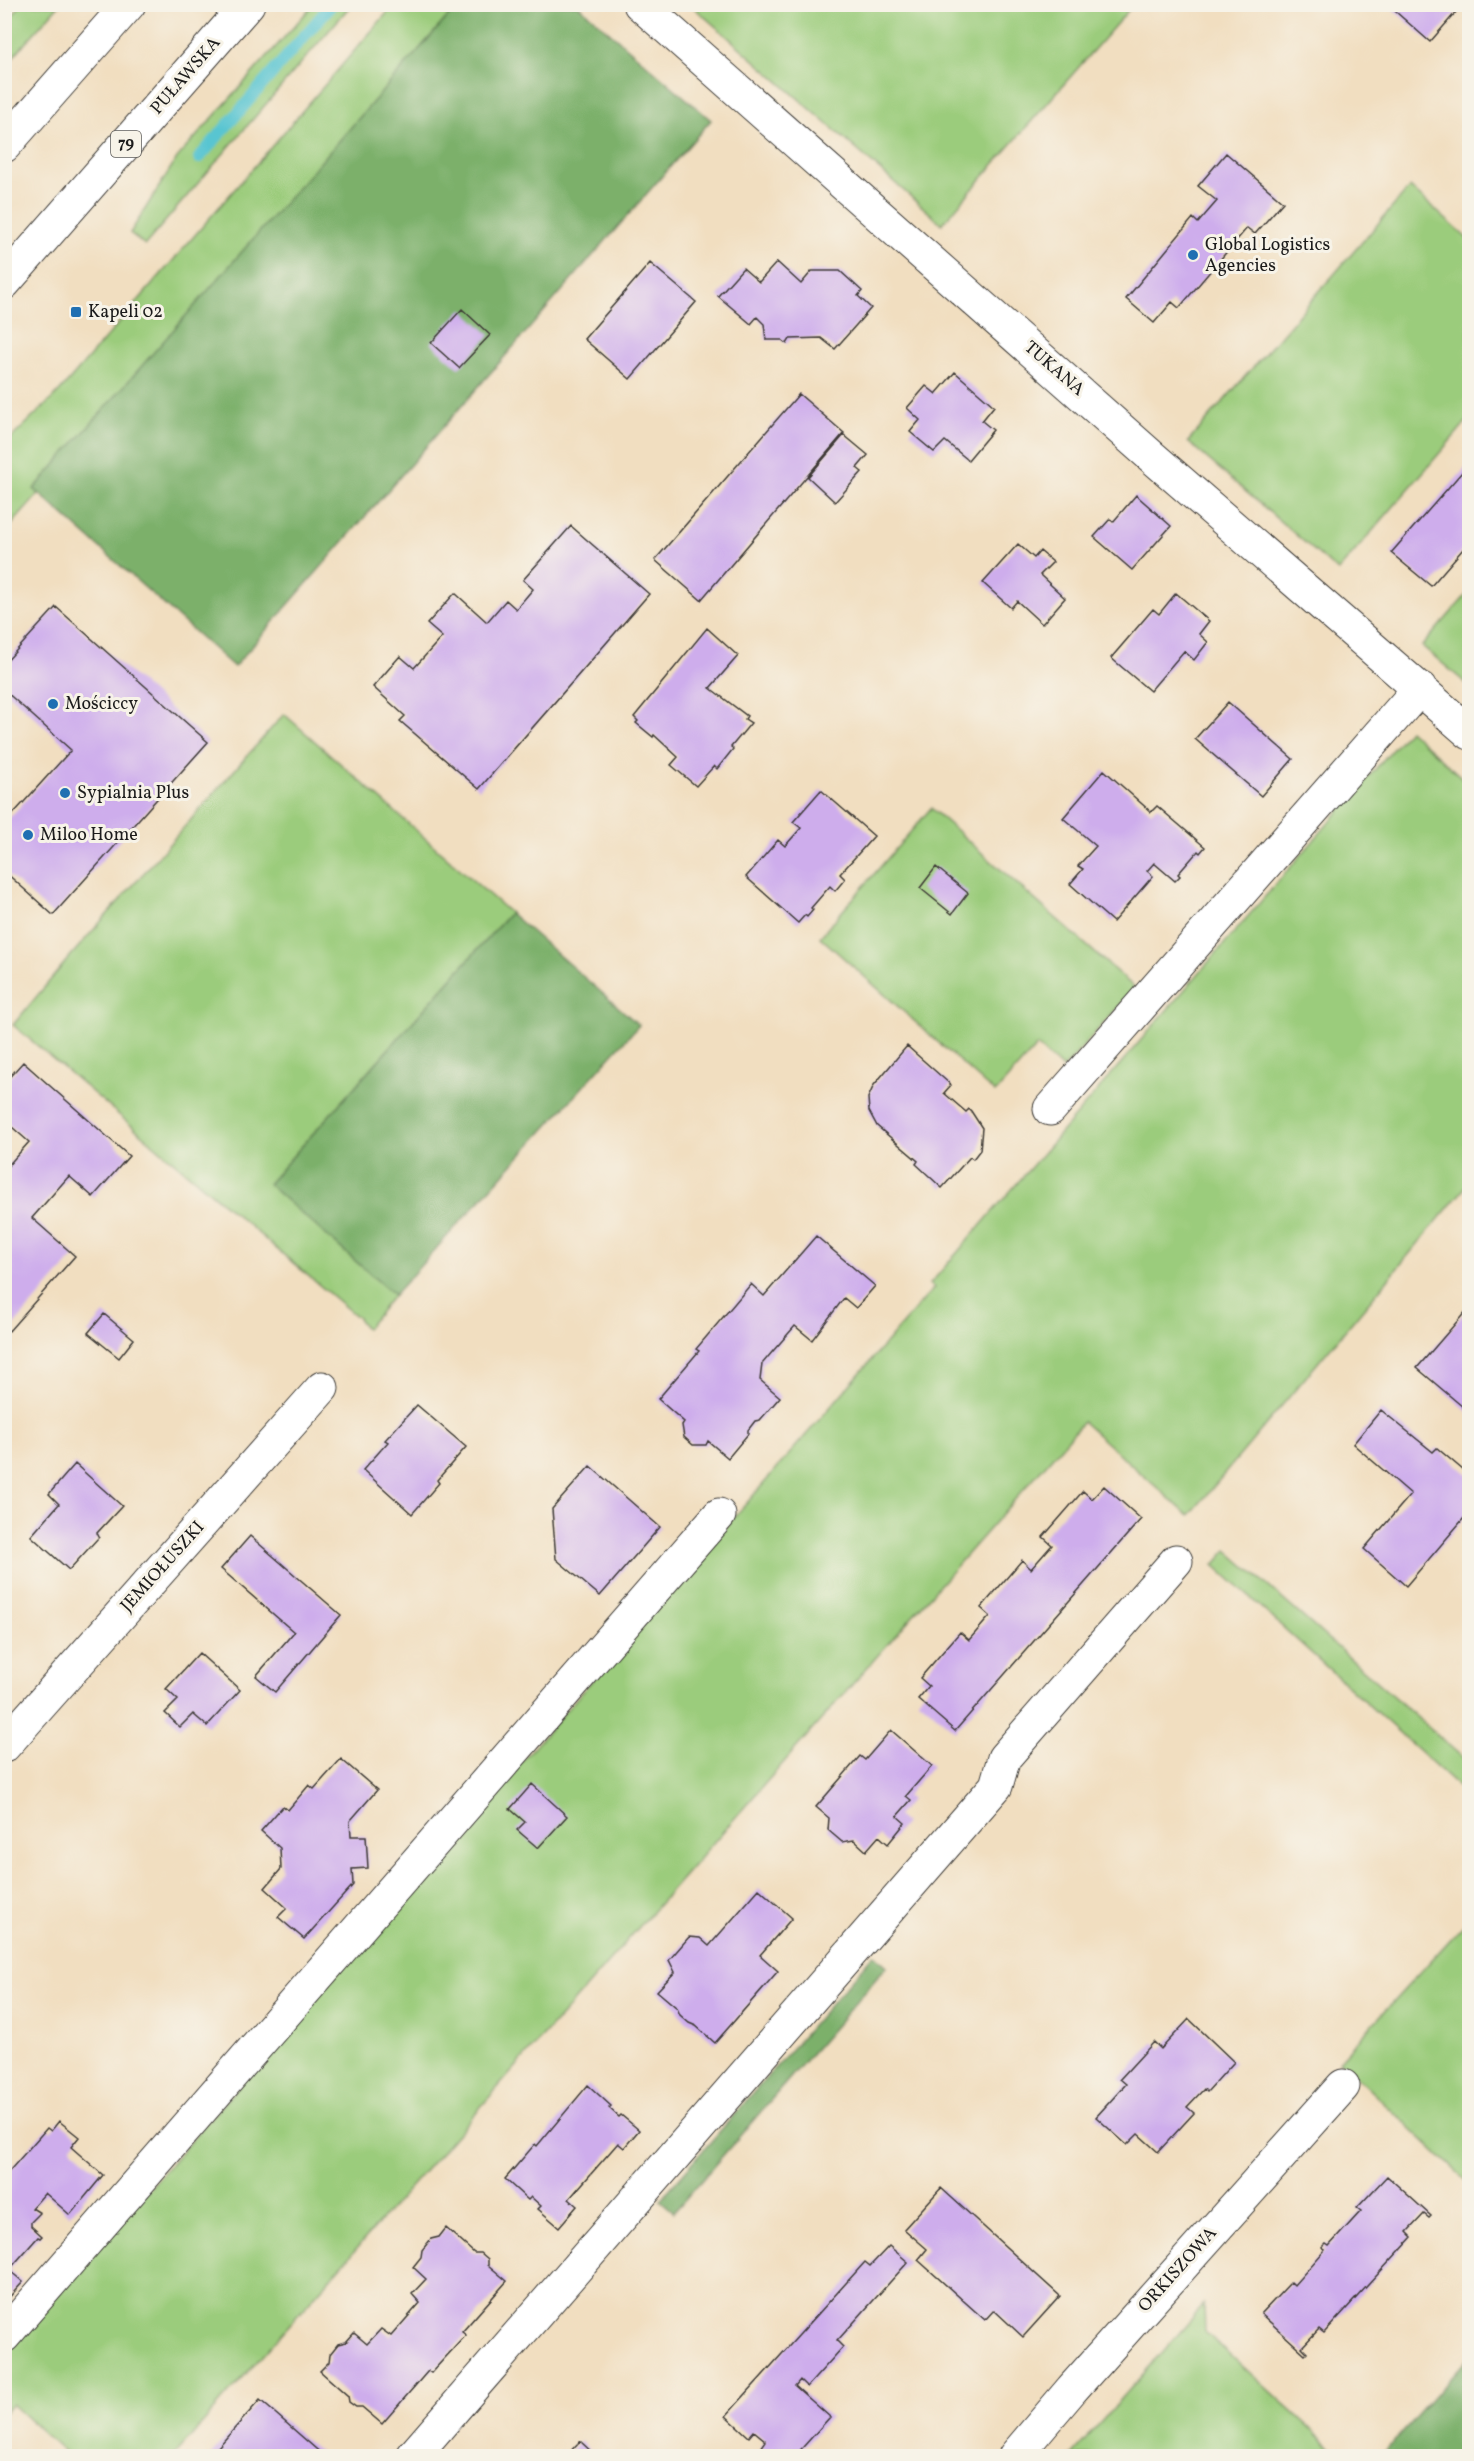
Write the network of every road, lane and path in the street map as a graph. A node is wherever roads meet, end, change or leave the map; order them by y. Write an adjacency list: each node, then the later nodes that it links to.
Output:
1 (129, 4): 4 (street)
2 (248, 4): 5 (street, PUŁAWSKA / 79)
3 (640, 4): 6 (street, TUKANA)
4 (4, 146)
5 (4, 283)
6 (1420, 688): 7 (street, TUKANA); 8 (street)
7 (1470, 733)
8 (1050, 1109)
9 (322, 1388): 12 (street, JEMIOŁUSZKI)
10 (719, 1515): 14 (street)
11 (1176, 1561): 15 (street)
12 (4, 1746)
13 (1343, 2086): 16 (street, ORKISZOWA)
14 (4, 2336)
15 (413, 2457)
16 (1015, 2457)

